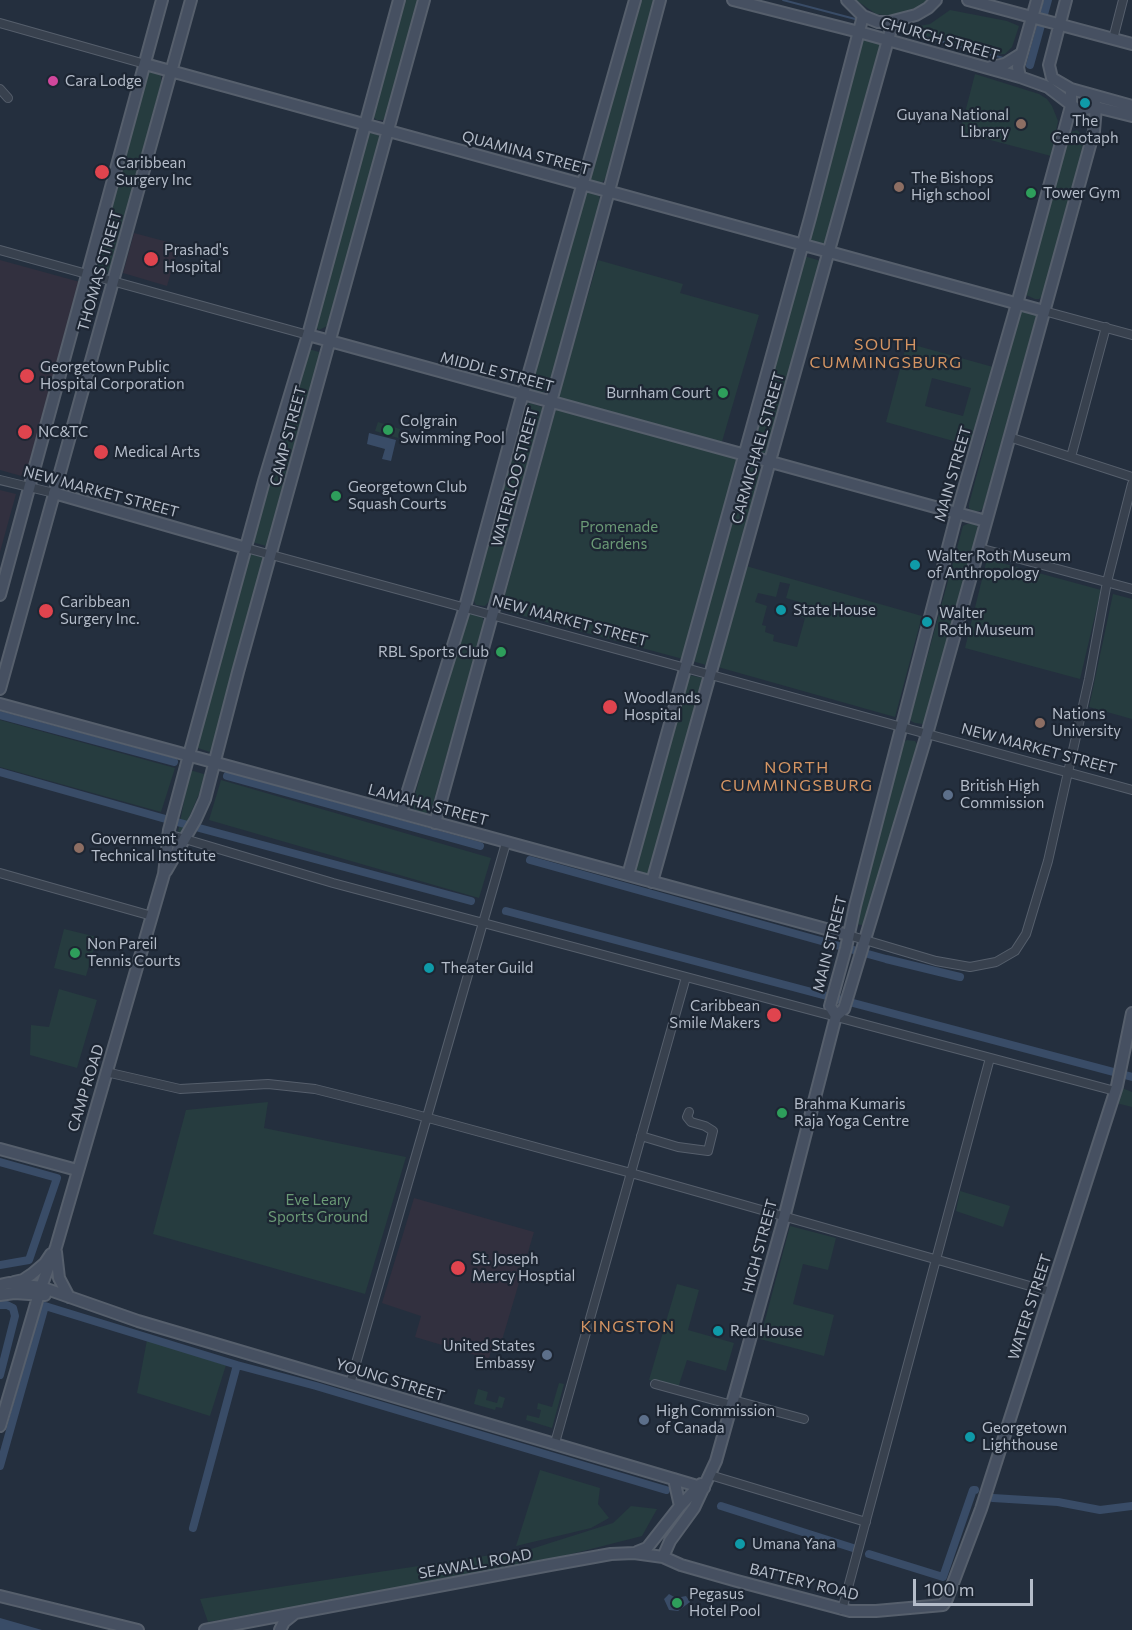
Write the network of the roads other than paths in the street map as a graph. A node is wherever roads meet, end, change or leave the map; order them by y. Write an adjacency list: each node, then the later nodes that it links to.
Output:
1 (162, 0): 22 (street, THOMAS STREET)
2 (191, 0): 25 (street, THOMAS STREET)
3 (399, 0): 35 (street, CAMP STREET)
4 (424, 0): 36 (street, CAMP STREET)
5 (635, 0): 37 (street, WATERLOO STREET)
6 (660, 0): 38 (street, WATERLOO STREET)
7 (734, 0): 16 (street, CHURCH STREET)
8 (847, 0): 16 (street)
9 (936, 0): 18 (street)
10 (968, 0): 14 (street)
11 (1037, 0): 14 (street)
12 (1066, 0): 17 (street)
13 (1123, 0): 19 (street)
14 (1034, 17): 17 (street); 21 (street)
15 (0, 23): 22 (street, QUAMINA STREET)
16 (862, 23): 18 (street, CHURCH STREET); 18 (street); 39 (street, CARMICHAEL STREET)
17 (1057, 23): 19 (street); 24 (street)
18 (891, 30): 23 (street, CHURCH STREET); 41 (street, CARMICHAEL STREET)
19 (1113, 39): 20 (street)
20 (1132, 45)
21 (1021, 54): 23 (street); 26 (street)
22 (145, 64): 25 (street, QUAMINA STREET); 42 (street, THOMAS STREET)
23 (988, 68): 26 (street, CHURCH STREET)
24 (1050, 70): 26 (street); 28 (street)
25 (172, 71): 35 (street, QUAMINA STREET); 43 (street, THOMAS STREET)
26 (1025, 79): 31 (street, CHURCH STREET)
27 (0, 89): 30 (street)
28 (1071, 89): 29 (street); 31 (street, MAIN STREET)
29 (1092, 95): 32 (street); 33 (street, MAIN STREET)
30 (8, 98)
31 (1071, 106): 33 (street); 44 (street, MAIN STREET)
32 (1132, 106)
33 (1096, 107): 34 (street); 45 (street, MAIN STREET)
34 (1132, 116)
35 (365, 124): 36 (street, QUAMINA STREET); 47 (street, CAMP STREET)
36 (388, 131): 37 (street, QUAMINA STREET); 49 (street, CAMP STREET)
37 (583, 184): 38 (street, QUAMINA STREET); 50 (street, WATERLOO STREET)
38 (609, 191): 39 (street, QUAMINA STREET); 51 (street, WATERLOO STREET)
39 (802, 244): 41 (street, QUAMINA STREET); 53 (street, CARMICHAEL STREET)
40 (0, 250): 42 (street, MIDDLE STREET)
41 (828, 252): 44 (street, QUAMINA STREET); 55 (street, CARMICHAEL STREET)
42 (88, 274): 43 (street, MIDDLE STREET); 59 (street, THOMAS STREET)
43 (113, 281): 47 (street, MIDDLE STREET); 60 (street, THOMAS STREET)
44 (1017, 304): 45 (street, QUAMINA STREET); 61 (street, MAIN STREET)
45 (1044, 311): 46 (street); 52 (street, MAIN STREET)
46 (1106, 327): 48 (street); 54 (street)
47 (308, 335): 49 (street, MIDDLE STREET); 63 (street, CAMP STREET)
48 (1132, 335)
49 (330, 341): 50 (street, MIDDLE STREET); 65 (street, CAMP STREET)
50 (522, 394): 51 (street, MIDDLE STREET); 69 (street, WATERLOO STREET)
51 (551, 402): 53 (street, MIDDLE STREET); 70 (street, WATERLOO STREET)
52 (1009, 437): 54 (street); 62 (street, MAIN STREET)
53 (745, 456): 55 (street, MIDDLE STREET); 71 (street, CARMICHAEL STREET)
54 (1071, 457): 56 (street)
55 (769, 462): 61 (street, MIDDLE STREET); 72 (street, CARMICHAEL STREET)
56 (1132, 477)
57 (0, 480): 59 (street, NEW MARKET STREET)
58 (1132, 484): 66 (street)
59 (30, 487): 60 (street, NEW MARKET STREET); 68 (street, THOMAS STREET)
60 (54, 494): 63 (street, NEW MARKET STREET); 73 (street, THOMAS STREET)
61 (957, 513): 62 (street, MIDDLE STREET); 75 (street, MAIN STREET)
62 (986, 521): 64 (street, MAIN STREET)
63 (246, 548): 65 (street, NEW MARKET STREET); 77 (street, CAMP STREET)
64 (979, 548): 66 (street); 76 (street, MAIN STREET)
65 (271, 555): 69 (street, NEW MARKET STREET); 78 (street, CAMP STREET)
66 (1107, 582): 67 (street); 79 (street)
67 (1132, 589)
68 (0, 595)
69 (465, 607): 70 (street, NEW MARKET STREET); 81 (street, WATERLOO STREET)
70 (492, 615): 71 (street, NEW MARKET STREET); 82 (street, WATERLOO STREET)
71 (686, 668): 72 (street, NEW MARKET STREET); 88 (street, CARMICHAEL STREET)
72 (710, 675): 75 (street, NEW MARKET STREET); 89 (street, CARMICHAEL STREET)
73 (0, 689)
74 (0, 704): 77 (street, LAMAHA STREET)
75 (902, 727): 76 (street, NEW MARKET STREET); 92 (street, MAIN STREET)
76 (927, 734): 79 (street, NEW MARKET STREET); 93 (street, MAIN STREET)
77 (187, 763): 78 (street, LAMAHA STREET); 83 (street, CAMP ROAD)
78 (213, 769): 81 (street, LAMAHA STREET); 84 (street, CAMP STREET)
79 (1068, 772): 80 (street, NEW MARKET STREET); 93 (street)
80 (1132, 790)
81 (401, 813): 82 (street, LAMAHA STREET)
82 (435, 823): 85 (street, LAMAHA STREET)
83 (169, 832): 84 (street); 87 (street, CAMP ROAD)
84 (187, 836): 87 (street, CAMP STREET); 91 (street)
85 (506, 843): 88 (street, LAMAHA STREET); 91 (street)
86 (0, 873): 90 (street)
87 (164, 874): 90 (street, CAMP ROAD)
88 (628, 875): 89 (street, LAMAHA STREET)
89 (652, 882): 92 (street, LAMAHA STREET)
90 (152, 916): 98 (street, CAMP ROAD)
91 (483, 922): 94 (street); 101 (street)
92 (848, 935): 93 (street); 95 (street, MAIN STREET)
93 (863, 945): 95 (street, MAIN STREET)
94 (686, 977): 95 (street); 102 (street)
95 (840, 1013): 97 (street); 106 (street, HIGH STREET)
96 (1132, 1013): 99 (street, WATER STREET)
97 (990, 1058): 99 (street); 108 (street)
98 (106, 1072): 101 (street); 104 (street, CAMP ROAD)
99 (1116, 1088): 111 (street, WATER STREET)
100 (689, 1112): 102 (street)
101 (427, 1118): 105 (street); 115 (street)
102 (641, 1136): 105 (street)
103 (0, 1149): 104 (street)
104 (77, 1170): 107 (street, CAMP ROAD)
105 (631, 1173): 106 (street); 120 (street)
106 (784, 1218): 108 (street); 117 (street, HIGH STREET)
107 (56, 1246): 109 (street); 110 (street, CAMP ROAD); 113 (street)
108 (937, 1260): 111 (street); 124 (street)
109 (8, 1287): 110 (street, YOUNG STREET); 112 (street); 114 (street)
110 (40, 1291): 113 (street, YOUNG STREET); 114 (street, CAMP ROAD)
111 (1051, 1292): 128 (street, WATER STREET)
112 (0, 1295)
113 (69, 1297): 115 (street, YOUNG STREET)
114 (30, 1323): 119 (street, CAMP ROAD)
115 (350, 1384): 120 (street, YOUNG STREET)
116 (655, 1384): 117 (street)
117 (732, 1403): 118 (street); 122 (street, HIGH STREET)
118 (804, 1419)
119 (0, 1426)
120 (555, 1443): 121 (street, YOUNG STREET)
121 (674, 1479): 122 (street, YOUNG STREET); 123 (street)
122 (704, 1483): 123 (street, HIGH STREET); 124 (street); 126 (street, HIGH STREET)
123 (680, 1506): 125 (street, HIGH STREET)
124 (866, 1522): 129 (street)
125 (634, 1553): 126 (street, SEAWALL ROAD); 130 (street, SEAWALL ROAD)
126 (663, 1557): 129 (street, BATTERY ROAD)
127 (0, 1596): 131 (street)
128 (943, 1605): 129 (street, BATTERY ROAD)
129 (842, 1610)
130 (294, 1613): 132 (street, SEAWALL ROAD); 133 (street)
131 (138, 1630)
132 (205, 1630)
133 (280, 1630)

